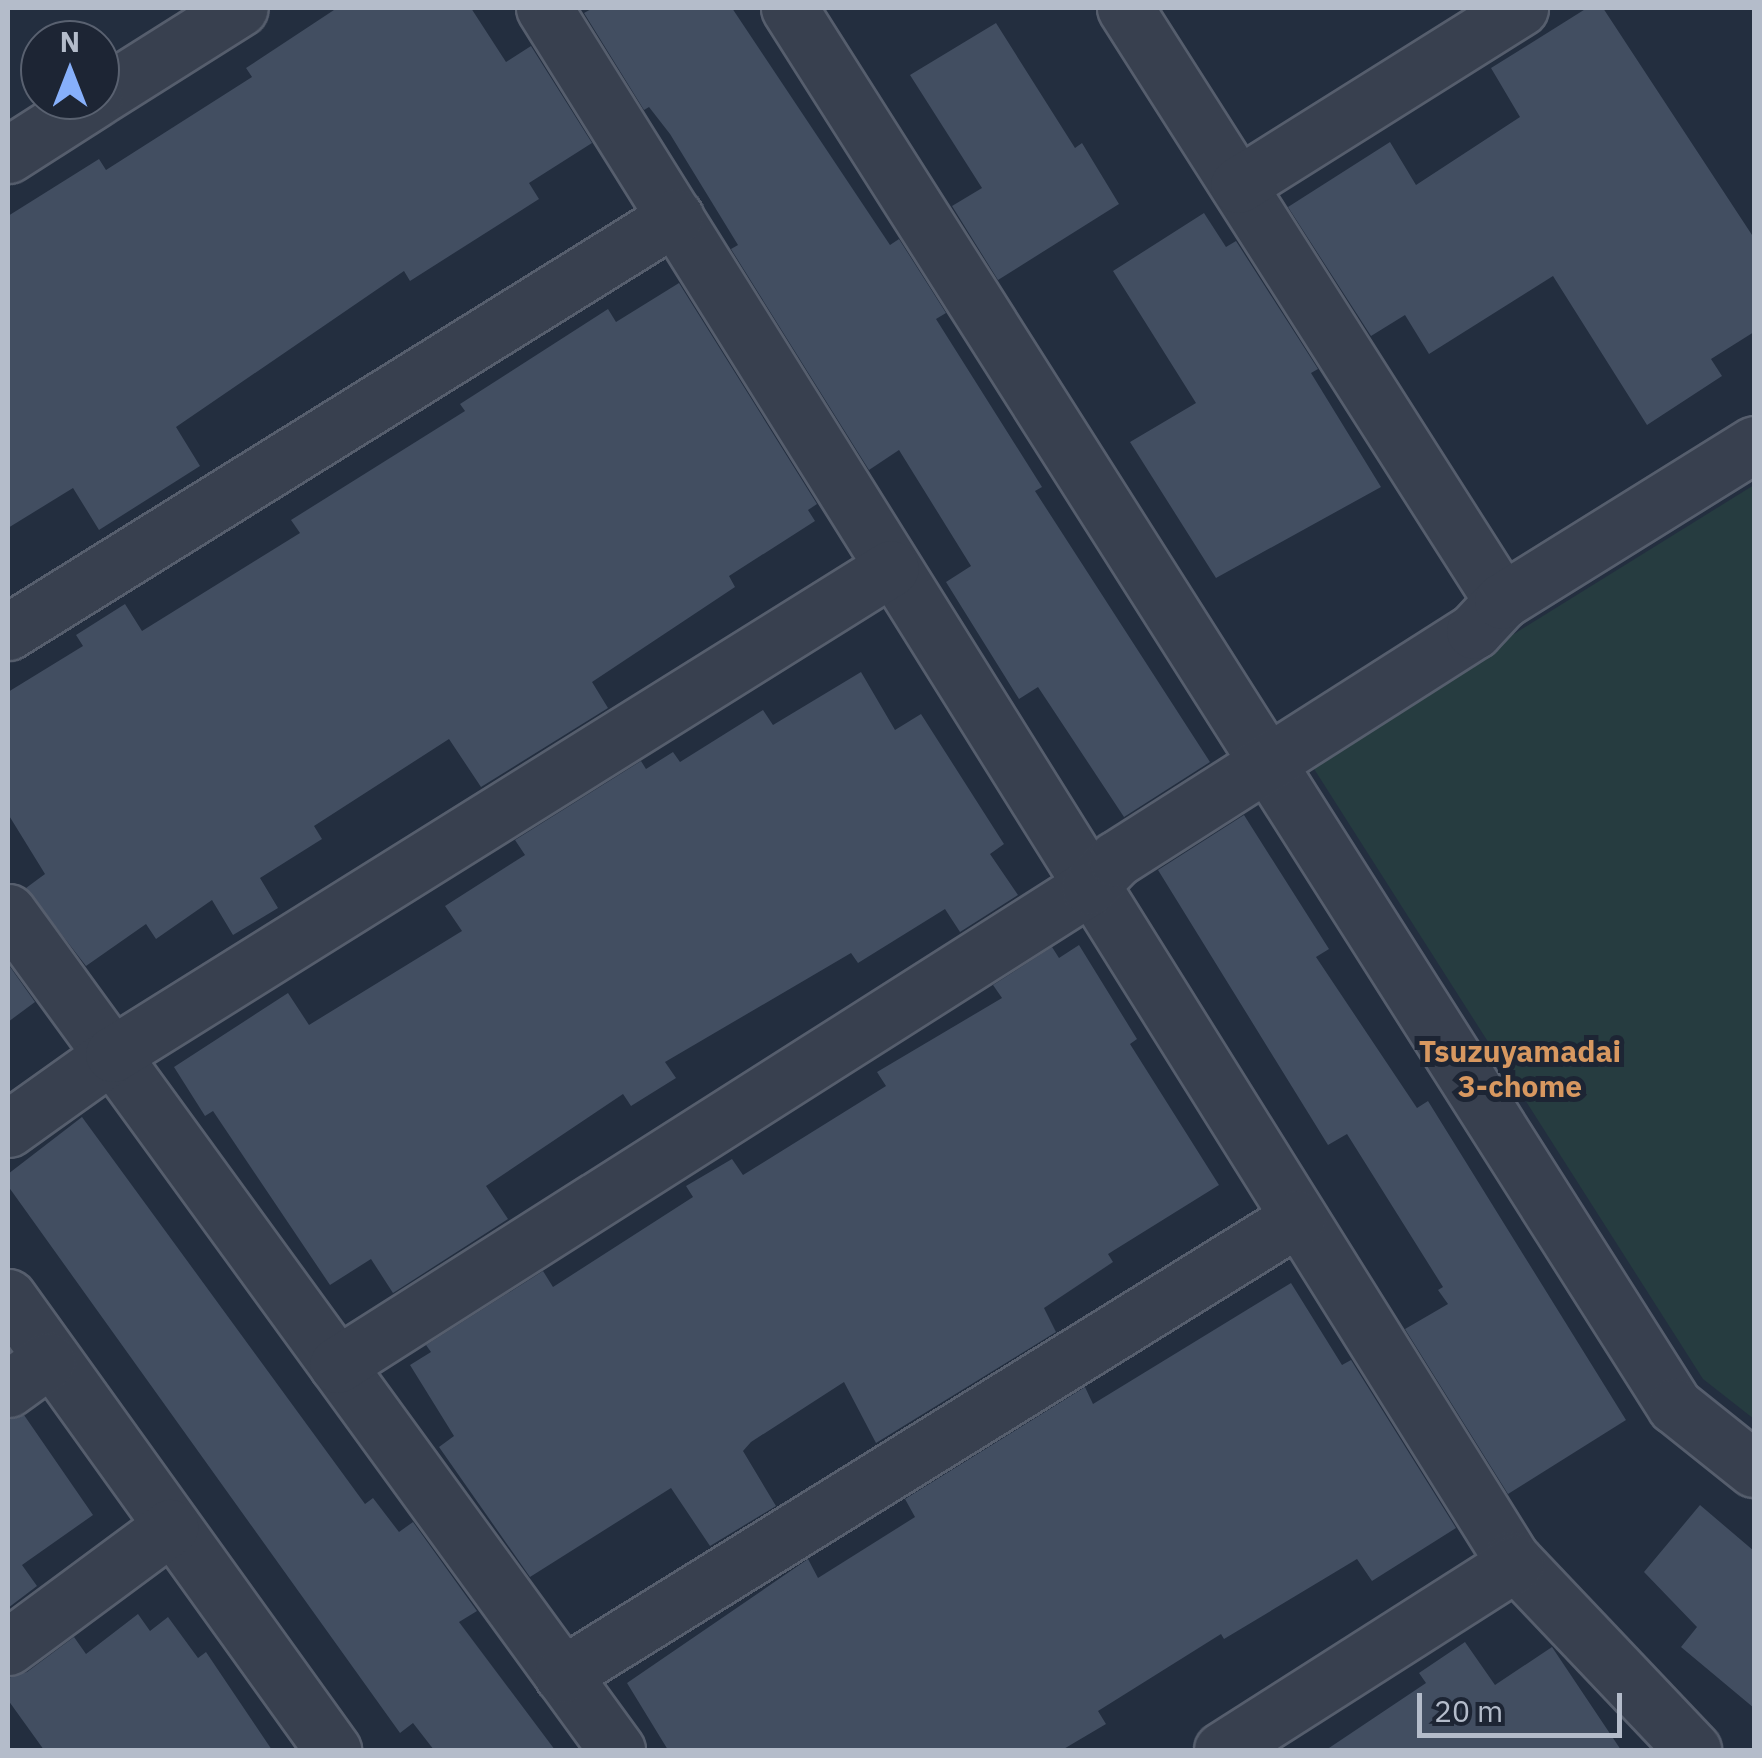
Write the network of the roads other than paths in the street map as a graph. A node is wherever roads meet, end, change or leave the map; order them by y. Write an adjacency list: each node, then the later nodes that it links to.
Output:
1 (240, 8): 6 (street)
2 (544, 8): 10 (street)
3 (1124, 8): 9 (street)
4 (1520, 8): 9 (street)
5 (792, 10): 15 (street)
6 (120, 84)
7 (63, 120): 8 (street)
8 (8, 155)
9 (1238, 186): 13 (street)
10 (675, 217): 12 (street); 14 (street)
11 (1754, 444): 13 (street)
12 (892, 568): 16 (street); 18 (street)
13 (1502, 600): 15 (street)
14 (8, 632)
15 (1268, 763): 16 (street); 24 (street)
16 (1089, 887): 20 (street); 22 (street)
17 (8, 912): 18 (street)
18 (113, 1054): 19 (street); 22 (street)
19 (8, 1129)
20 (1298, 1218): 26 (street); 28 (street)
21 (8, 1298): 23 (street)
22 (337, 1365): 28 (street)
23 (28, 1374): 25 (street)
24 (1754, 1469)
25 (170, 1527): 27 (street); 29 (street)
26 (1516, 1562): 31 (street); 32 (street)
27 (8, 1647)
28 (562, 1675): 30 (street)
29 (333, 1750)
30 (617, 1750)
31 (1222, 1750)
32 (1694, 1750)

